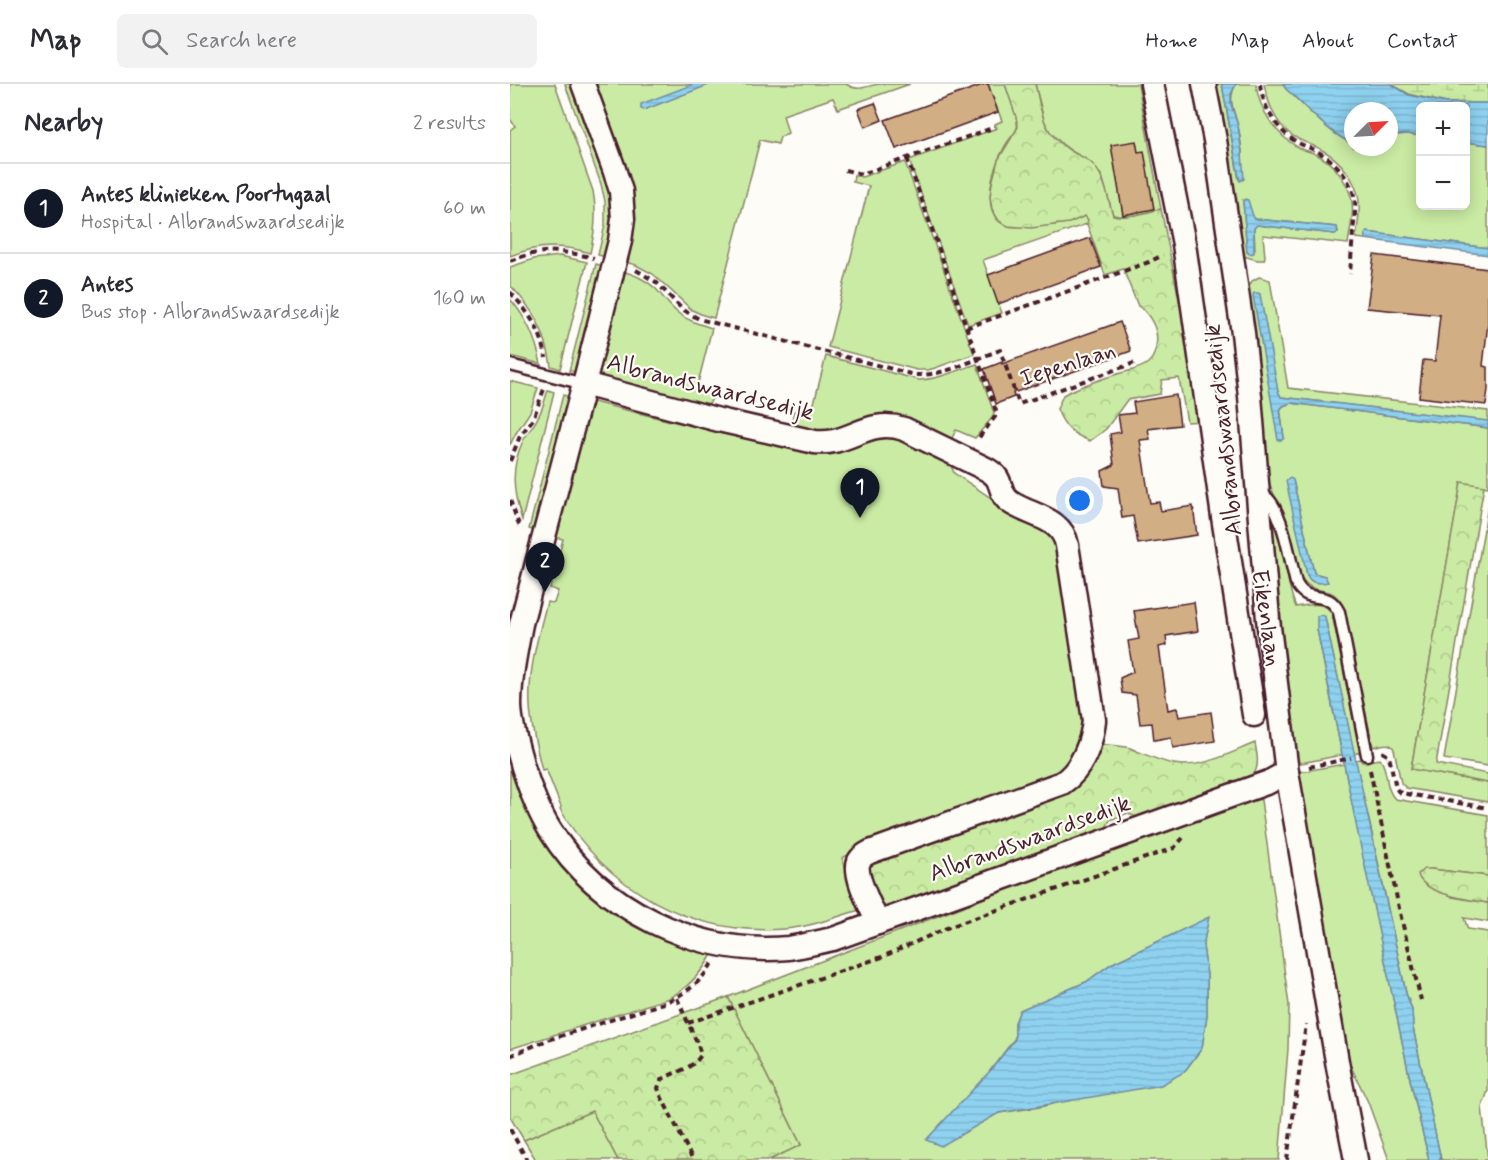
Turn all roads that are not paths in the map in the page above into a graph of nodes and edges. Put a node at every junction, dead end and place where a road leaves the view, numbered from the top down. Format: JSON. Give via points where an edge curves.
{"nodes":[{"id":1,"x":583,"y":84,"type":"edge"},
{"id":2,"x":1152,"y":84,"type":"edge"},
{"id":3,"x":1204,"y":84,"type":"edge"},
{"id":4,"x":510,"y":365,"type":"edge"},
{"id":5,"x":584,"y":384,"type":"junction"},
{"id":6,"x":1259,"y":493,"type":"junction"},
{"id":7,"x":1254,"y":715,"type":"dead end"},
{"id":8,"x":1367,"y":755,"type":"road end"},
{"id":9,"x":1295,"y":770,"type":"junction"},
{"id":10,"x":878,"y":923,"type":"junction"},
{"id":11,"x":1356,"y":1160,"type":"edge"}],
"edges":[{"from":1,"to":5,"type":"street","name":"Albrandswaardsedijk","via":[[615,169],[623,219],[620,241],[604,261]]},
{"from":2,"to":7,"type":"street","name":"Eikenlaan","via":[[1184,244]]},
{"from":3,"to":6,"type":"street","name":"Albrandswaardsedijk","via":[[1243,333]]},
{"from":4,"to":5,"type":"lane"},
{"from":5,"to":10,"type":"street","name":"Albrandswaardsedijk","via":[[521,624],[510,706],[527,780],[550,831],[606,891],[678,933],[723,945],[788,948],[833,939]]},
{"from":5,"to":10,"type":"street","name":"Albrandswaardsedijk","via":[[815,442],[829,443],[880,426],[896,427],[992,473],[1006,499],[1053,523],[1066,538],[1094,720],[1091,740],[1075,772],[1062,783],[863,856],[858,874]]},
{"from":6,"to":8,"type":"lane","via":[[1266,496],[1278,515],[1300,591],[1327,599],[1339,612]]},
{"from":6,"to":9,"type":"street","name":"Albrandswaardsedijk","via":[[1268,619]]},
{"from":9,"to":10,"type":"street","name":"Albrandswaardsedijk"},
{"from":9,"to":11,"type":"street","name":"Albrandswaardsedijk","via":[[1334,1045]]}]}
